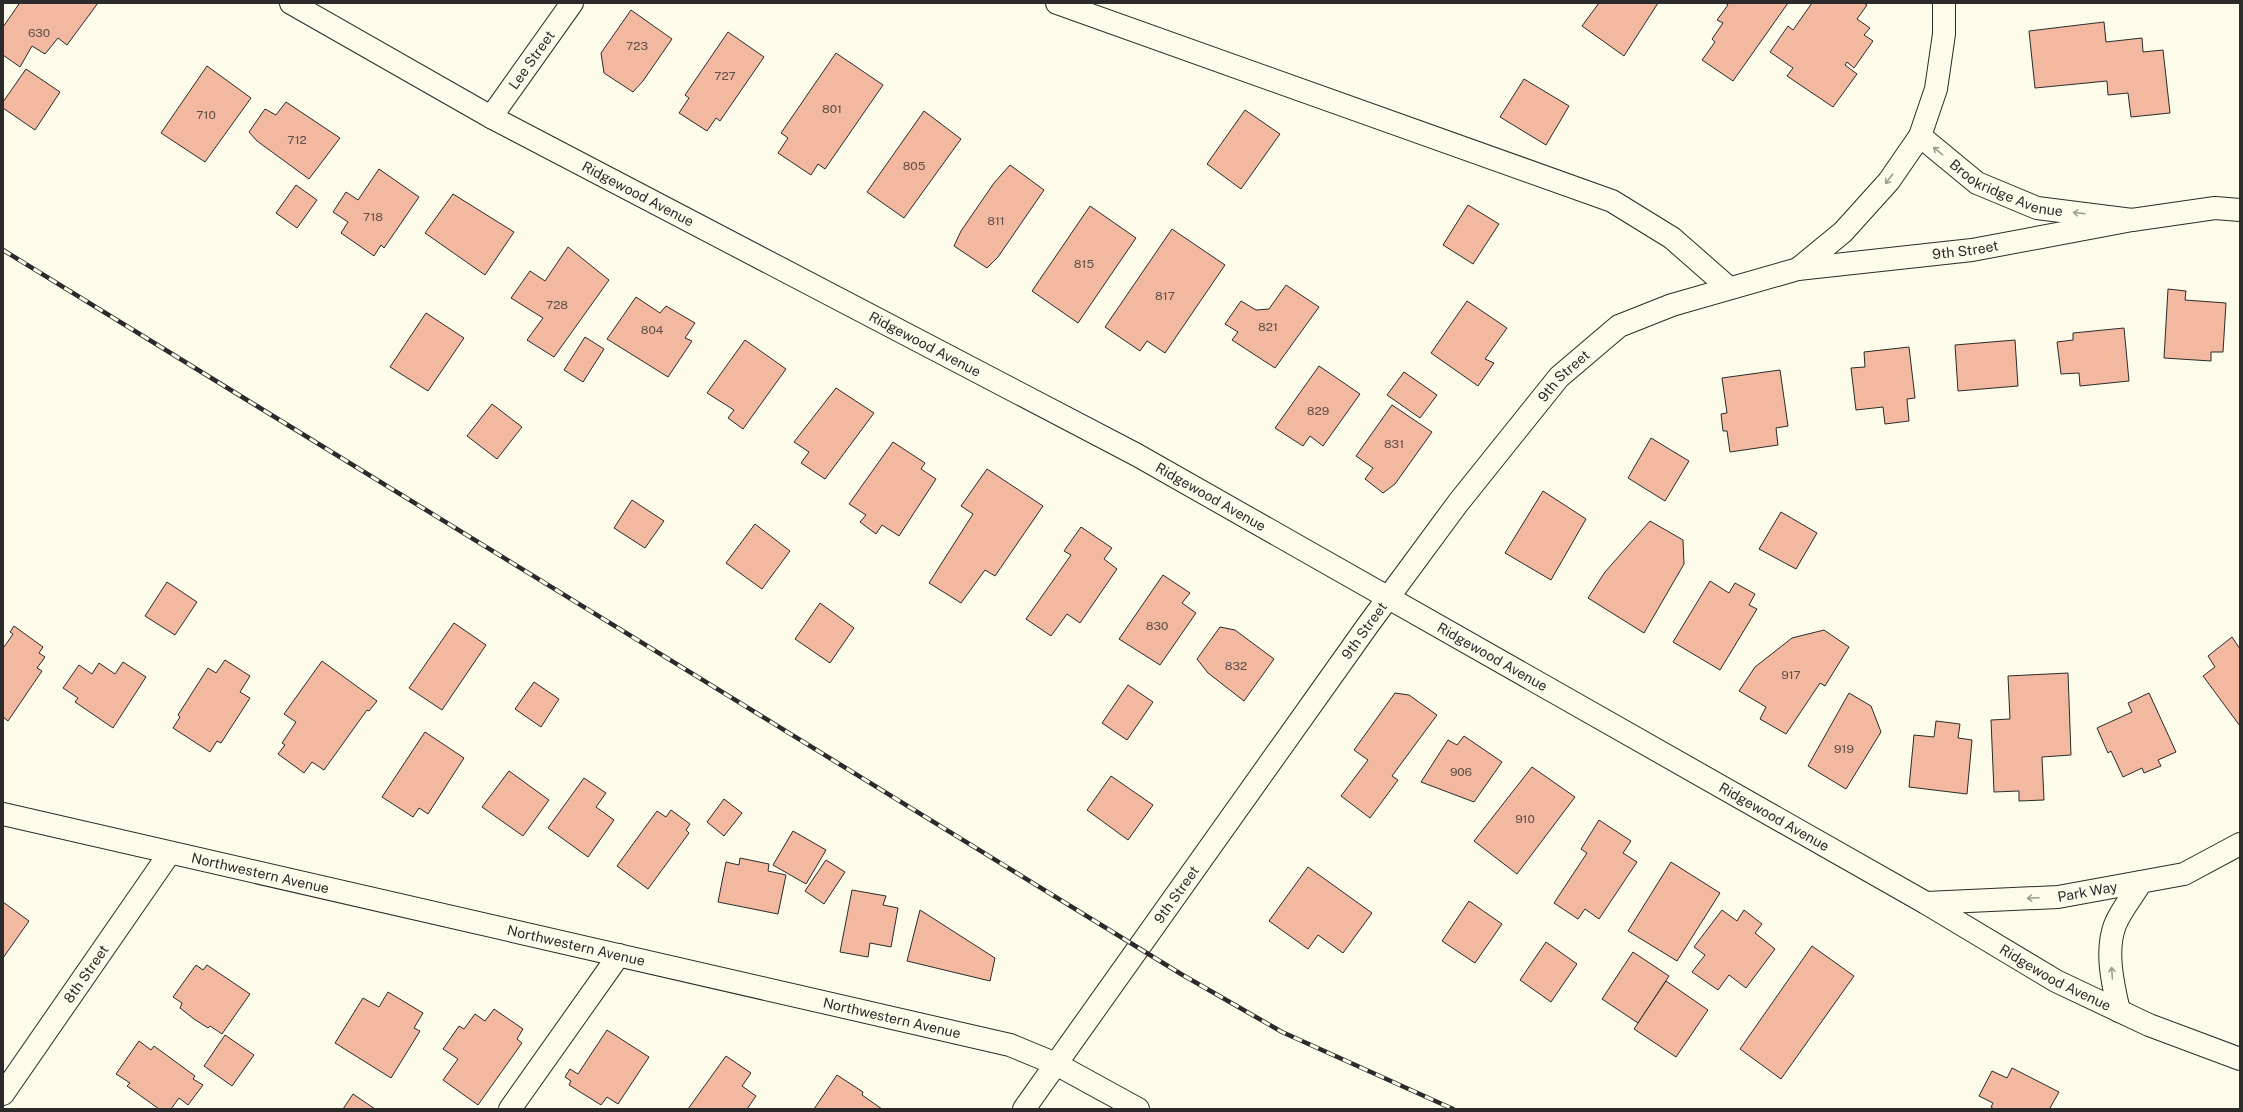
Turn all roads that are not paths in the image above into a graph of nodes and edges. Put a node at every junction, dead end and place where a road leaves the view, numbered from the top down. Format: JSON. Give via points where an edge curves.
{"nodes":[{"id":1,"x":291,"y":3,"type":"edge"},
{"id":2,"x":572,"y":3,"type":"edge"},
{"id":3,"x":1057,"y":3,"type":"edge"},
{"id":4,"x":1944,"y":3,"type":"edge"},
{"id":5,"x":492,"y":117,"type":"junction"},
{"id":6,"x":1920,"y":136,"type":"junction"},
{"id":7,"x":2240,"y":210,"type":"edge"},
{"id":8,"x":2132,"y":220,"type":"junction"},
{"id":9,"x":1798,"y":269,"type":"junction"},
{"id":10,"x":1729,"y":288,"type":"junction"},
{"id":11,"x":1387,"y":598,"type":"junction"},
{"id":12,"x":3,"y":814,"type":"edge"},
{"id":13,"x":2240,"y":844,"type":"edge"},
{"id":14,"x":169,"y":854,"type":"junction"},
{"id":15,"x":2141,"y":882,"type":"junction"},
{"id":16,"x":1926,"y":903,"type":"junction"},
{"id":17,"x":619,"y":955,"type":"junction"},
{"id":18,"x":2119,"y":1011,"type":"junction"},
{"id":19,"x":2240,"y":1059,"type":"edge"},
{"id":20,"x":1056,"y":1064,"type":"junction"},
{"id":21,"x":3,"y":1094,"type":"edge"},
{"id":22,"x":510,"y":1109,"type":"edge"},
{"id":23,"x":1024,"y":1109,"type":"edge"},
{"id":24,"x":1138,"y":1109,"type":"edge"}],
"edges":[{"from":1,"to":5,"type":"street","name":"Ridgewood Avenue"},
{"from":2,"to":5,"type":"street","name":"Lee Street"},
{"from":3,"to":10,"type":"street","via":[[1612,201],[1672,238]]},
{"from":4,"to":6,"type":"street","via":[[1944,34],[1936,89]]},
{"from":5,"to":11,"type":"street","name":"Ridgewood Avenue","via":[[1137,455]]},
{"from":8,"to":6,"type":"street","name":"Brookridge Avenue","one_way":true,"via":[[2038,208],[1977,183]]},
{"from":6,"to":9,"type":"street","name":"9th Street","one_way":true,"via":[[1889,181],[1844,232]]},
{"from":7,"to":8,"type":"street","name":"Brookridge Avenue","via":[[2215,208]]},
{"from":8,"to":9,"type":"street","name":"9th Street","via":[[1972,250]]},
{"from":9,"to":10,"type":"street","name":"9th Street"},
{"from":10,"to":11,"type":"street","name":"9th Street","via":[[1672,305],[1619,326],[1559,377],[1458,503]]},
{"from":11,"to":16,"type":"street","name":"Ridgewood Avenue"},
{"from":11,"to":20,"type":"street","name":"9th Street"},
{"from":12,"to":14,"type":"street","name":"Northwestern Avenue"},
{"from":13,"to":15,"type":"street","name":"Park Way","via":[[2184,874]]},
{"from":14,"to":17,"type":"street","name":"Northwestern Avenue"},
{"from":14,"to":21,"type":"street","name":"8th Street"},
{"from":15,"to":16,"type":"street","name":"Park Way","one_way":true,"via":[[2058,897]]},
{"from":18,"to":15,"type":"street","name":"Ridgewood Avenue","one_way":true,"via":[[2113,987],[2112,945],[2115,925]]},
{"from":16,"to":18,"type":"street","name":"Ridgewood Avenue","via":[[2056,981]]},
{"from":17,"to":20,"type":"street","name":"Northwestern Avenue","via":[[1010,1044]]},
{"from":17,"to":22,"type":"street"},
{"from":18,"to":19,"type":"street","name":"Ridgewood Avenue","via":[[2149,1026]]},
{"from":20,"to":23,"type":"street","name":"9th Street"},
{"from":20,"to":24,"type":"street","name":"Northwestern Avenue"}]}
